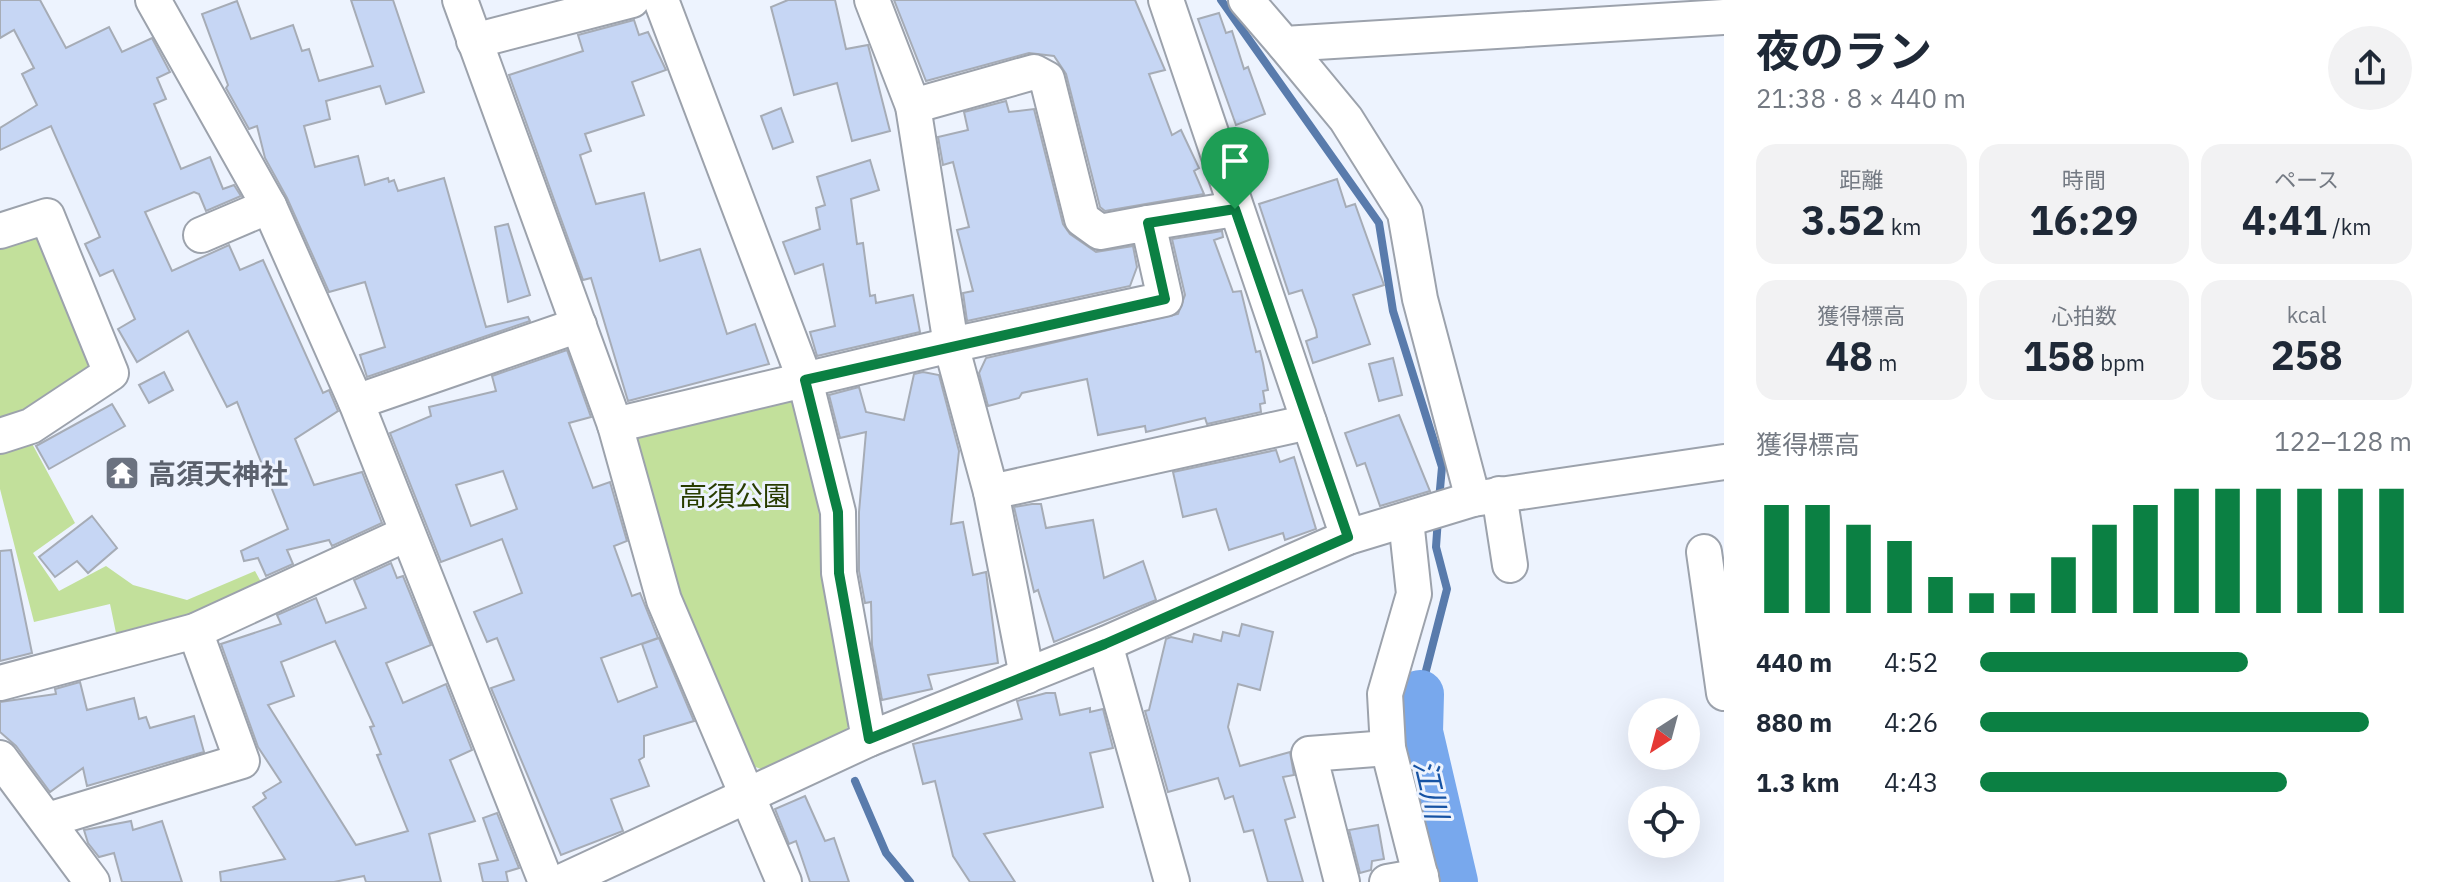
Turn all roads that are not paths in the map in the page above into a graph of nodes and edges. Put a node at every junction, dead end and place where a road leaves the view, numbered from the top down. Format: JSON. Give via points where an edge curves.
{"nodes":[{"id":1,"x":153,"y":0,"type":"edge"},
{"id":2,"x":460,"y":0,"type":"edge"},
{"id":3,"x":632,"y":0,"type":"edge"},
{"id":4,"x":661,"y":0,"type":"edge"},
{"id":5,"x":872,"y":0,"type":"edge"},
{"id":6,"x":1166,"y":0,"type":"edge"},
{"id":7,"x":1246,"y":0,"type":"edge"},
{"id":8,"x":1724,"y":17,"type":"edge"},
{"id":9,"x":474,"y":41,"type":"junction"},
{"id":10,"x":1284,"y":44,"type":"junction"},
{"id":11,"x":913,"y":106,"type":"junction"},
{"id":12,"x":269,"y":206,"type":"junction"},
{"id":13,"x":1235,"y":209,"type":"junction"},
{"id":14,"x":1148,"y":223,"type":"junction"},
{"id":15,"x":0,"y":231,"type":"edge"},
{"id":16,"x":201,"y":235,"type":"dead end"},
{"id":17,"x":579,"y":325,"type":"junction"},
{"id":18,"x":951,"y":345,"type":"junction"},
{"id":19,"x":805,"y":380,"type":"junction"},
{"id":20,"x":356,"y":402,"type":"junction"},
{"id":21,"x":1309,"y":422,"type":"junction"},
{"id":22,"x":615,"y":425,"type":"junction"},
{"id":23,"x":0,"y":436,"type":"edge"},
{"id":24,"x":1724,"y":462,"type":"edge"},
{"id":25,"x":991,"y":492,"type":"junction"},
{"id":26,"x":1486,"y":496,"type":"junction"},
{"id":27,"x":1406,"y":520,"type":"junction"},
{"id":28,"x":406,"y":534,"type":"junction"},
{"id":29,"x":1348,"y":537,"type":"junction"},
{"id":30,"x":1704,"y":552,"type":"dead end"},
{"id":31,"x":1510,"y":565,"type":"dead end"},
{"id":32,"x":195,"y":631,"type":"junction"},
{"id":33,"x":1105,"y":644,"type":"junction"},
{"id":34,"x":1027,"y":676,"type":"junction"},
{"id":35,"x":0,"y":683,"type":"edge"},
{"id":36,"x":1724,"y":693,"type":"edge"},
{"id":37,"x":869,"y":739,"type":"junction"},
{"id":38,"x":1388,"y":748,"type":"junction"},
{"id":39,"x":0,"y":758,"type":"edge"},
{"id":40,"x":748,"y":795,"type":"junction"},
{"id":41,"x":48,"y":820,"type":"junction"},
{"id":42,"x":1421,"y":879,"type":"edge"},
{"id":43,"x":92,"y":882,"type":"edge"},
{"id":44,"x":546,"y":882,"type":"edge"},
{"id":45,"x":561,"y":882,"type":"edge"},
{"id":46,"x":784,"y":882,"type":"edge"},
{"id":47,"x":1172,"y":882,"type":"edge"},
{"id":48,"x":1342,"y":882,"type":"edge"},
{"id":49,"x":1387,"y":882,"type":"edge"}],
"edges":[{"from":1,"to":12,"type":"street"},
{"from":2,"to":9,"type":"street"},
{"from":3,"to":9,"type":"street"},
{"from":4,"to":19,"type":"street"},
{"from":5,"to":11,"type":"street"},
{"from":6,"to":13,"type":"street"},
{"from":7,"to":10,"type":"street"},
{"from":8,"to":10,"type":"street"},
{"from":9,"to":17,"type":"street"},
{"from":10,"to":26,"type":"street","via":[[1346,119],[1405,213],[1420,299]]},
{"from":11,"to":14,"type":"street","via":[[1034,72],[1047,79],[1082,219],[1100,232]]},
{"from":11,"to":18,"type":"street"},
{"from":12,"to":16,"type":"street"},
{"from":12,"to":20,"type":"street"},
{"from":13,"to":14,"type":"street"},
{"from":13,"to":21,"type":"street"},
{"from":14,"to":18,"type":"street","via":[[1165,299]]},
{"from":15,"to":23,"type":"street","via":[[47,216],[111,373],[31,426]]},
{"from":17,"to":20,"type":"street"},
{"from":17,"to":22,"type":"street"},
{"from":18,"to":19,"type":"street"},
{"from":18,"to":25,"type":"street"},
{"from":19,"to":22,"type":"street"},
{"from":19,"to":37,"type":"street","via":[[838,512],[839,573]]},
{"from":20,"to":28,"type":"street"},
{"from":21,"to":25,"type":"street"},
{"from":21,"to":29,"type":"street"},
{"from":22,"to":40,"type":"street","via":[[664,600]]},
{"from":24,"to":26,"type":"street"},
{"from":25,"to":34,"type":"street"},
{"from":26,"to":27,"type":"street"},
{"from":26,"to":31,"type":"street"},
{"from":27,"to":29,"type":"street"},
{"from":27,"to":38,"type":"street","via":[[1414,594],[1385,694]]},
{"from":28,"to":32,"type":"street"},
{"from":28,"to":44,"type":"street"},
{"from":29,"to":33,"type":"street"},
{"from":30,"to":36,"type":"street"},
{"from":32,"to":35,"type":"street"},
{"from":32,"to":41,"type":"street","via":[[242,761]]},
{"from":33,"to":34,"type":"street"},
{"from":33,"to":47,"type":"street"},
{"from":34,"to":37,"type":"street"},
{"from":37,"to":40,"type":"street"},
{"from":38,"to":42,"type":"street"},
{"from":38,"to":48,"type":"street","via":[[1309,754]]},
{"from":39,"to":41,"type":"street"},
{"from":40,"to":45,"type":"street"},
{"from":40,"to":46,"type":"street"},
{"from":41,"to":43,"type":"street"},
{"from":42,"to":49,"type":"street"}]}
